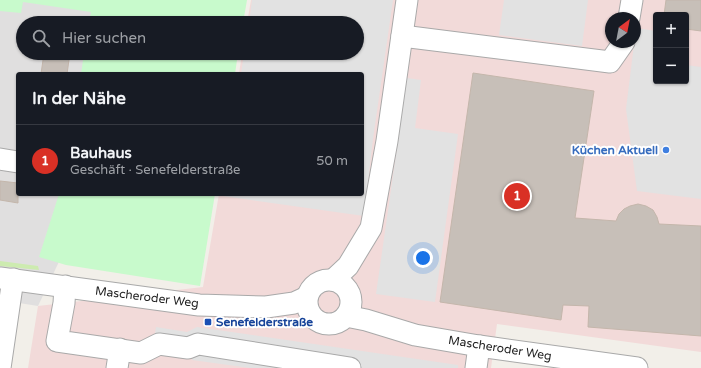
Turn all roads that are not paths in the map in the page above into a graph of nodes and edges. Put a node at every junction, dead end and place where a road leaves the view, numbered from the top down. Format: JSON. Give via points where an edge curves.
{"nodes":[{"id":1,"x":407,"y":0,"type":"edge"},
{"id":2,"x":632,"y":0,"type":"edge"},
{"id":3,"x":630,"y":12,"type":"edge"},
{"id":4,"x":402,"y":36,"type":"junction"},
{"id":5,"x":620,"y":48,"type":"edge"},
{"id":6,"x":0,"y":159,"type":"edge"},
{"id":7,"x":16,"y":162,"type":"edge"},
{"id":8,"x":7,"y":278,"type":"edge"},
{"id":9,"x":65,"y":286,"type":"junction"},
{"id":10,"x":303,"y":303,"type":"junction"},
{"id":11,"x":348,"y":303,"type":"junction"},
{"id":12,"x":479,"y":346,"type":"junction"},
{"id":13,"x":118,"y":359,"type":"edge"},
{"id":14,"x":531,"y":361,"type":"edge"},
{"id":15,"x":0,"y":368,"type":"edge"},
{"id":16,"x":350,"y":368,"type":"edge"},
{"id":17,"x":476,"y":368,"type":"edge"},
{"id":18,"x":637,"y":368,"type":"edge"}],
"edges":[{"from":1,"to":4,"type":"street"},
{"from":2,"to":3,"type":"street"},
{"from":4,"to":5,"type":"street","via":[[610,62]]},
{"from":4,"to":11,"type":"street","via":[[371,228],[348,266]]},
{"from":6,"to":7,"type":"street"},
{"from":8,"to":9,"type":"street","name":"Mascheroder Weg"},
{"from":8,"to":15,"type":"street"},
{"from":9,"to":10,"type":"street","name":"Mascheroder Weg","via":[[199,304],[266,307]]},
{"from":9,"to":13,"type":"street","via":[[56,341]]},
{"from":10,"to":11,"type":"street","via":[[314,286],[326,280]]},
{"from":10,"to":11,"type":"street","via":[[315,319],[328,324],[341,321]]},
{"from":11,"to":12,"type":"street","name":"Mascheroder Weg","via":[[415,335]]},
{"from":12,"to":14,"type":"street","name":"Mascheroder Weg"},
{"from":12,"to":17,"type":"street"},
{"from":13,"to":16,"type":"street","via":[[141,353],[159,344],[188,348],[198,344]]},
{"from":14,"to":18,"type":"street","name":"Mascheroder Weg"}]}
